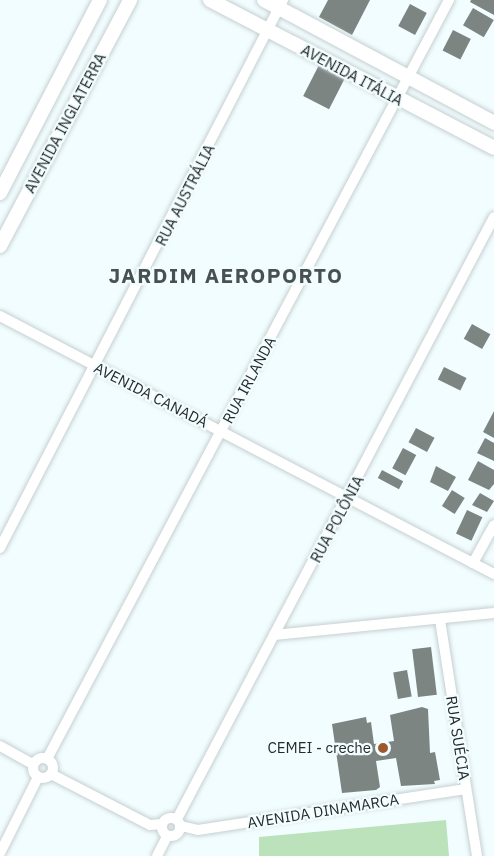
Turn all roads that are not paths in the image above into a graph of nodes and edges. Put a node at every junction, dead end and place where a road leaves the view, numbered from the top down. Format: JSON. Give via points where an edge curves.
{"nodes":[{"id":1,"x":100,"y":0,"type":"edge"},
{"id":2,"x":130,"y":0,"type":"edge"},
{"id":3,"x":210,"y":0,"type":"edge"},
{"id":4,"x":264,"y":0,"type":"edge"},
{"id":5,"x":449,"y":0,"type":"edge"},
{"id":6,"x":281,"y":4,"type":"edge"},
{"id":7,"x":268,"y":31,"type":"junction"},
{"id":8,"x":409,"y":78,"type":"junction"},
{"id":9,"x":398,"y":99,"type":"junction"},
{"id":10,"x":494,"y":123,"type":"edge"},
{"id":11,"x":494,"y":148,"type":"edge"},
{"id":12,"x":0,"y":193,"type":"edge"},
{"id":13,"x":494,"y":217,"type":"edge"},
{"id":14,"x":0,"y":246,"type":"edge"},
{"id":15,"x":0,"y":316,"type":"edge"},
{"id":16,"x":97,"y":367,"type":"junction"},
{"id":17,"x":222,"y":431,"type":"junction"},
{"id":18,"x":348,"y":500,"type":"junction"},
{"id":19,"x":494,"y":525,"type":"edge"},
{"id":20,"x":0,"y":548,"type":"edge"},
{"id":21,"x":473,"y":563,"type":"junction"},
{"id":22,"x":494,"y":574,"type":"edge"},
{"id":23,"x":492,"y":613,"type":"edge"},
{"id":24,"x":440,"y":620,"type":"junction"},
{"id":25,"x":274,"y":635,"type":"junction"},
{"id":26,"x":0,"y":746,"type":"edge"},
{"id":27,"x":47,"y":759,"type":"junction"},
{"id":28,"x":33,"y":764,"type":"junction"},
{"id":29,"x":51,"y":774,"type":"junction"},
{"id":30,"x":38,"y":777,"type":"junction"},
{"id":31,"x":465,"y":789,"type":"junction"},
{"id":32,"x":179,"y":823,"type":"junction"},
{"id":33,"x":162,"y":824,"type":"junction"},
{"id":34,"x":167,"y":836,"type":"junction"},
{"id":35,"x":0,"y":853,"type":"edge"},
{"id":36,"x":157,"y":856,"type":"edge"},
{"id":37,"x":477,"y":856,"type":"edge"}],
"edges":[{"from":1,"to":12,"type":"street","name":"AVENIDA INGLATERRA"},
{"from":2,"to":14,"type":"street","name":"AVENIDA INGLATERRA"},
{"from":3,"to":7,"type":"street","name":"AVENIDA ITÁLIA"},
{"from":4,"to":6,"type":"street","name":"AVENIDA ITÁLIA"},
{"from":5,"to":8,"type":"street","name":"RUA IRLANDA"},
{"from":6,"to":7,"type":"street","name":"RUA AUSTRÁLIA"},
{"from":6,"to":8,"type":"street","name":"AVENIDA ITÁLIA"},
{"from":7,"to":9,"type":"street","name":"AVENIDA ITÁLIA"},
{"from":7,"to":16,"type":"street","name":"RUA AUSTRÁLIA"},
{"from":8,"to":9,"type":"street","name":"RUA IRLANDA"},
{"from":8,"to":10,"type":"street","name":"AVENIDA ITÁLIA"},
{"from":9,"to":11,"type":"street","name":"AVENIDA ITÁLIA"},
{"from":9,"to":17,"type":"street","name":"RUA IRLANDA"},
{"from":13,"to":18,"type":"street","name":"RUA POLÔNIA"},
{"from":15,"to":16,"type":"street","name":"AVENIDA CANADÁ"},
{"from":16,"to":17,"type":"street","name":"AVENIDA CANADÁ"},
{"from":16,"to":20,"type":"street","name":"RUA AUSTRÁLIA"},
{"from":17,"to":18,"type":"street","name":"AVENIDA CANADÁ"},
{"from":17,"to":27,"type":"street","name":"RUA IRLANDA"},
{"from":18,"to":21,"type":"street","name":"AVENIDA CANADÁ"},
{"from":18,"to":25,"type":"street","name":"RUA POLÔNIA"},
{"from":19,"to":21,"type":"street"},
{"from":21,"to":22,"type":"street","name":"AVENIDA CANADÁ"},
{"from":23,"to":24,"type":"street"},
{"from":24,"to":25,"type":"street"},
{"from":24,"to":31,"type":"street","name":"RUA SUÉCIA"},
{"from":25,"to":32,"type":"street","name":"RUA POLÔNIA"},
{"from":26,"to":28,"type":"street"},
{"from":27,"to":28,"type":"street"},
{"from":27,"to":29,"type":"street","via":[[53,766]]},
{"from":28,"to":30,"type":"street"},
{"from":29,"to":30,"type":"street"},
{"from":29,"to":33,"type":"street","via":[[150,825]]},
{"from":30,"to":35,"type":"street"},
{"from":31,"to":32,"type":"street","name":"AVENIDA DINAMARCA","via":[[198,830]]},
{"from":31,"to":37,"type":"street","name":"RUA SUÉCIA"},
{"from":32,"to":33,"type":"street","via":[[170,818]]},
{"from":32,"to":34,"type":"street","via":[[177,835]]},
{"from":33,"to":34,"type":"street"},
{"from":34,"to":36,"type":"street"}]}
